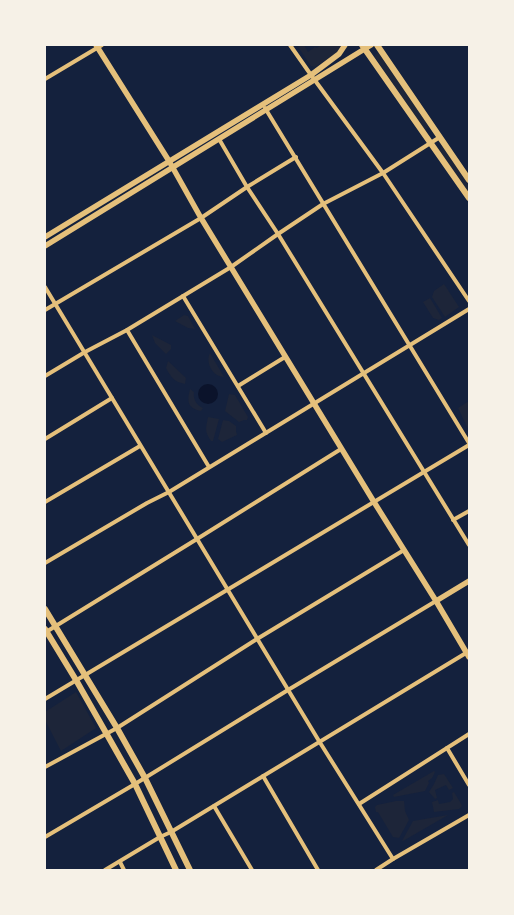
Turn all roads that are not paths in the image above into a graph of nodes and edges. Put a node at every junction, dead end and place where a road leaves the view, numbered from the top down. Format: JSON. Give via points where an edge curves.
{"nodes":[{"id":1,"x":290,"y":45,"type":"edge"},
{"id":2,"x":345,"y":45,"type":"edge"},
{"id":3,"x":370,"y":45,"type":"edge"},
{"id":4,"x":376,"y":45,"type":"edge"},
{"id":5,"x":98,"y":46,"type":"edge"},
{"id":6,"x":363,"y":47,"type":"edge"},
{"id":7,"x":313,"y":77,"type":"junction"},
{"id":8,"x":45,"y":79,"type":"edge"},
{"id":9,"x":287,"y":93,"type":"junction"},
{"id":10,"x":263,"y":104,"type":"junction"},
{"id":11,"x":266,"y":110,"type":"junction"},
{"id":12,"x":440,"y":137,"type":"junction"},
{"id":13,"x":219,"y":139,"type":"junction"},
{"id":14,"x":431,"y":143,"type":"junction"},
{"id":15,"x":296,"y":157,"type":"junction"},
{"id":16,"x":169,"y":161,"type":"junction"},
{"id":17,"x":172,"y":168,"type":"junction"},
{"id":18,"x":383,"y":173,"type":"junction"},
{"id":19,"x":469,"y":180,"type":"edge"},
{"id":20,"x":247,"y":188,"type":"junction"},
{"id":21,"x":469,"y":198,"type":"edge"},
{"id":22,"x":323,"y":204,"type":"junction"},
{"id":23,"x":201,"y":218,"type":"junction"},
{"id":24,"x":278,"y":234,"type":"junction"},
{"id":25,"x":45,"y":237,"type":"edge"},
{"id":26,"x":45,"y":246,"type":"edge"},
{"id":27,"x":231,"y":267,"type":"junction"},
{"id":28,"x":45,"y":287,"type":"edge"},
{"id":29,"x":183,"y":296,"type":"junction"},
{"id":30,"x":469,"y":301,"type":"edge"},
{"id":31,"x":55,"y":304,"type":"junction"},
{"id":32,"x":469,"y":309,"type":"edge"},
{"id":33,"x":45,"y":310,"type":"edge"},
{"id":34,"x":127,"y":330,"type":"junction"},
{"id":35,"x":410,"y":345,"type":"junction"},
{"id":36,"x":85,"y":352,"type":"junction"},
{"id":37,"x":285,"y":357,"type":"junction"},
{"id":38,"x":364,"y":373,"type":"junction"},
{"id":39,"x":45,"y":376,"type":"edge"},
{"id":40,"x":238,"y":386,"type":"junction"},
{"id":41,"x":112,"y":398,"type":"junction"},
{"id":42,"x":314,"y":404,"type":"junction"},
{"id":43,"x":266,"y":432,"type":"junction"},
{"id":44,"x":45,"y":439,"type":"edge"},
{"id":45,"x":469,"y":444,"type":"edge"},
{"id":46,"x":140,"y":446,"type":"junction"},
{"id":47,"x":341,"y":449,"type":"junction"},
{"id":48,"x":209,"y":467,"type":"junction"},
{"id":49,"x":424,"y":472,"type":"junction"},
{"id":50,"x":169,"y":492,"type":"junction"},
{"id":51,"x":45,"y":502,"type":"edge"},
{"id":52,"x":374,"y":502,"type":"junction"},
{"id":53,"x":469,"y":511,"type":"edge"},
{"id":54,"x":453,"y":520,"type":"junction"},
{"id":55,"x":197,"y":539,"type":"junction"},
{"id":56,"x":469,"y":545,"type":"edge"},
{"id":57,"x":404,"y":550,"type":"junction"},
{"id":58,"x":45,"y":563,"type":"edge"},
{"id":59,"x":469,"y":581,"type":"edge"},
{"id":60,"x":227,"y":590,"type":"junction"},
{"id":61,"x":436,"y":601,"type":"junction"},
{"id":62,"x":45,"y":609,"type":"edge"},
{"id":63,"x":55,"y":626,"type":"junction"},
{"id":64,"x":45,"y":631,"type":"edge"},
{"id":65,"x":258,"y":639,"type":"junction"},
{"id":66,"x":468,"y":655,"type":"edge"},
{"id":67,"x":85,"y":675,"type":"junction"},
{"id":68,"x":76,"y":680,"type":"junction"},
{"id":69,"x":288,"y":690,"type":"junction"},
{"id":70,"x":45,"y":699,"type":"edge"},
{"id":71,"x":117,"y":728,"type":"junction"},
{"id":72,"x":107,"y":733,"type":"junction"},
{"id":73,"x":469,"y":734,"type":"edge"},
{"id":74,"x":319,"y":741,"type":"junction"},
{"id":75,"x":447,"y":748,"type":"junction"},
{"id":76,"x":45,"y":767,"type":"edge"},
{"id":77,"x":263,"y":776,"type":"junction"},
{"id":78,"x":145,"y":778,"type":"junction"},
{"id":79,"x":135,"y":784,"type":"junction"},
{"id":80,"x":469,"y":785,"type":"edge"},
{"id":81,"x":359,"y":804,"type":"junction"},
{"id":82,"x":214,"y":806,"type":"junction"},
{"id":83,"x":469,"y":815,"type":"edge"},
{"id":84,"x":171,"y":832,"type":"junction"},
{"id":85,"x":45,"y":837,"type":"edge"},
{"id":86,"x":160,"y":837,"type":"junction"},
{"id":87,"x":393,"y":859,"type":"junction"},
{"id":88,"x":120,"y":862,"type":"junction"},
{"id":89,"x":106,"y":870,"type":"edge"},
{"id":90,"x":124,"y":870,"type":"edge"},
{"id":91,"x":176,"y":870,"type":"edge"},
{"id":92,"x":190,"y":870,"type":"edge"},
{"id":93,"x":252,"y":870,"type":"edge"},
{"id":94,"x":318,"y":870,"type":"edge"},
{"id":95,"x":376,"y":870,"type":"edge"}],
"edges":[{"from":1,"to":7,"type":"street"},
{"from":2,"to":7,"type":"street","via":[[339,54]]},
{"from":3,"to":6,"type":"street"},
{"from":4,"to":12,"type":"main road"},
{"from":5,"to":8,"type":"street"},
{"from":5,"to":16,"type":"street"},
{"from":6,"to":7,"type":"street"},
{"from":6,"to":14,"type":"main road"},
{"from":7,"to":9,"type":"street"},
{"from":7,"to":18,"type":"street"},
{"from":9,"to":10,"type":"street"},
{"from":9,"to":11,"type":"street"},
{"from":10,"to":11,"type":"street"},
{"from":10,"to":16,"type":"street"},
{"from":11,"to":13,"type":"street"},
{"from":11,"to":15,"type":"street"},
{"from":12,"to":14,"type":"street"},
{"from":12,"to":19,"type":"main road"},
{"from":13,"to":17,"type":"street"},
{"from":13,"to":20,"type":"street"},
{"from":14,"to":18,"type":"street"},
{"from":14,"to":21,"type":"main road"},
{"from":15,"to":20,"type":"street"},
{"from":15,"to":22,"type":"street"},
{"from":16,"to":17,"type":"street"},
{"from":16,"to":25,"type":"street"},
{"from":17,"to":23,"type":"street"},
{"from":17,"to":26,"type":"street"},
{"from":18,"to":22,"type":"street"},
{"from":18,"to":30,"type":"street"},
{"from":20,"to":23,"type":"street"},
{"from":20,"to":24,"type":"street"},
{"from":22,"to":24,"type":"street"},
{"from":22,"to":35,"type":"street"},
{"from":23,"to":27,"type":"street"},
{"from":23,"to":31,"type":"street"},
{"from":24,"to":27,"type":"street"},
{"from":24,"to":38,"type":"street"},
{"from":27,"to":29,"type":"street"},
{"from":27,"to":37,"type":"street"},
{"from":28,"to":31,"type":"street"},
{"from":29,"to":34,"type":"street"},
{"from":29,"to":40,"type":"street"},
{"from":31,"to":33,"type":"street"},
{"from":31,"to":36,"type":"street"},
{"from":32,"to":35,"type":"street"},
{"from":34,"to":36,"type":"street"},
{"from":34,"to":48,"type":"street"},
{"from":35,"to":38,"type":"street"},
{"from":35,"to":45,"type":"street"},
{"from":36,"to":39,"type":"street"},
{"from":36,"to":41,"type":"street"},
{"from":37,"to":40,"type":"street"},
{"from":37,"to":42,"type":"street"},
{"from":38,"to":42,"type":"street"},
{"from":38,"to":49,"type":"street"},
{"from":40,"to":43,"type":"street"},
{"from":41,"to":44,"type":"street"},
{"from":41,"to":46,"type":"street"},
{"from":42,"to":43,"type":"street"},
{"from":42,"to":47,"type":"street"},
{"from":43,"to":48,"type":"street"},
{"from":45,"to":49,"type":"street"},
{"from":46,"to":50,"type":"street"},
{"from":46,"to":51,"type":"street"},
{"from":47,"to":52,"type":"street"},
{"from":47,"to":55,"type":"street"},
{"from":48,"to":50,"type":"street"},
{"from":49,"to":52,"type":"street"},
{"from":49,"to":54,"type":"street"},
{"from":50,"to":55,"type":"street"},
{"from":50,"to":58,"type":"street"},
{"from":52,"to":57,"type":"street"},
{"from":52,"to":60,"type":"street"},
{"from":53,"to":54,"type":"street"},
{"from":54,"to":56,"type":"street"},
{"from":55,"to":60,"type":"street"},
{"from":55,"to":63,"type":"street"},
{"from":57,"to":61,"type":"street"},
{"from":57,"to":65,"type":"street"},
{"from":59,"to":61,"type":"street"},
{"from":60,"to":65,"type":"street"},
{"from":60,"to":67,"type":"street"},
{"from":61,"to":66,"type":"street"},
{"from":61,"to":69,"type":"street"},
{"from":62,"to":63,"type":"main road"},
{"from":63,"to":64,"type":"street"},
{"from":63,"to":67,"type":"main road"},
{"from":64,"to":68,"type":"main road"},
{"from":65,"to":69,"type":"street"},
{"from":65,"to":71,"type":"street"},
{"from":66,"to":74,"type":"street"},
{"from":67,"to":68,"type":"street"},
{"from":67,"to":71,"type":"main road"},
{"from":68,"to":70,"type":"street"},
{"from":68,"to":72,"type":"main road"},
{"from":69,"to":74,"type":"street"},
{"from":69,"to":78,"type":"street"},
{"from":71,"to":72,"type":"street"},
{"from":71,"to":78,"type":"main road"},
{"from":72,"to":76,"type":"street"},
{"from":72,"to":79,"type":"main road"},
{"from":73,"to":75,"type":"street"},
{"from":74,"to":77,"type":"street"},
{"from":74,"to":81,"type":"street"},
{"from":75,"to":80,"type":"street"},
{"from":75,"to":81,"type":"street"},
{"from":77,"to":82,"type":"street"},
{"from":77,"to":94,"type":"street"},
{"from":78,"to":79,"type":"street"},
{"from":78,"to":84,"type":"main road"},
{"from":79,"to":85,"type":"street"},
{"from":79,"to":86,"type":"main road"},
{"from":81,"to":87,"type":"street"},
{"from":82,"to":84,"type":"street"},
{"from":82,"to":93,"type":"street"},
{"from":83,"to":87,"type":"street"},
{"from":84,"to":86,"type":"street"},
{"from":84,"to":92,"type":"main road"},
{"from":86,"to":88,"type":"street"},
{"from":86,"to":91,"type":"main road"},
{"from":87,"to":95,"type":"street"},
{"from":88,"to":89,"type":"street"},
{"from":88,"to":90,"type":"street"}]}
